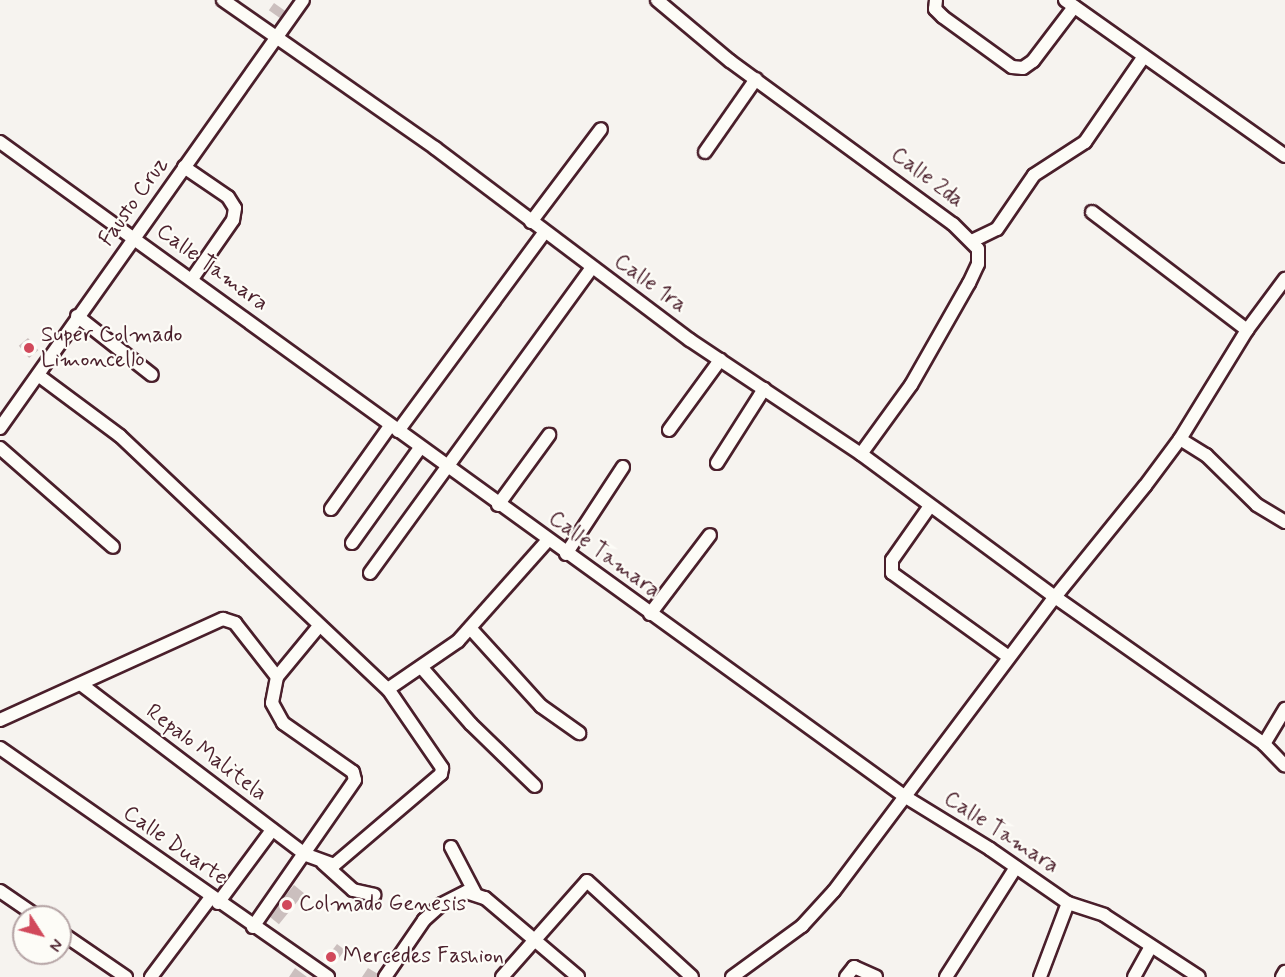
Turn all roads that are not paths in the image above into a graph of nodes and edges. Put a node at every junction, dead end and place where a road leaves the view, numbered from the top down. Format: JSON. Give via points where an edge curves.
{"nodes":[{"id":1,"x":223,"y":0,"type":"edge"},
{"id":2,"x":303,"y":0,"type":"edge"},
{"id":3,"x":657,"y":0,"type":"edge"},
{"id":4,"x":936,"y":0,"type":"edge"},
{"id":5,"x":1070,"y":3,"type":"edge"},
{"id":6,"x":276,"y":38,"type":"junction"},
{"id":7,"x":1144,"y":56,"type":"junction"},
{"id":8,"x":756,"y":79,"type":"junction"},
{"id":9,"x":602,"y":129,"type":"dead end"},
{"id":10,"x":2,"y":147,"type":"edge"},
{"id":11,"x":705,"y":152,"type":"dead end"},
{"id":12,"x":1285,"y":156,"type":"edge"},
{"id":13,"x":184,"y":167,"type":"junction"},
{"id":14,"x":1092,"y":212,"type":"dead end"},
{"id":15,"x":531,"y":222,"type":"junction"},
{"id":16,"x":544,"y":233,"type":"junction"},
{"id":17,"x":135,"y":238,"type":"junction"},
{"id":18,"x":974,"y":240,"type":"junction"},
{"id":19,"x":592,"y":268,"type":"junction"},
{"id":20,"x":192,"y":279,"type":"junction"},
{"id":21,"x":1285,"y":279,"type":"edge"},
{"id":22,"x":77,"y":316,"type":"junction"},
{"id":23,"x":1247,"y":330,"type":"junction"},
{"id":24,"x":720,"y":360,"type":"junction"},
{"id":25,"x":38,"y":375,"type":"junction"},
{"id":26,"x":153,"y":375,"type":"dead end"},
{"id":27,"x":764,"y":389,"type":"junction"},
{"id":28,"x":0,"y":428,"type":"edge"},
{"id":29,"x":394,"y":429,"type":"junction"},
{"id":30,"x":669,"y":430,"type":"dead end"},
{"id":31,"x":549,"y":435,"type":"dead end"},
{"id":32,"x":1180,"y":439,"type":"junction"},
{"id":33,"x":0,"y":448,"type":"edge"},
{"id":34,"x":420,"y":448,"type":"junction"},
{"id":35,"x":861,"y":454,"type":"junction"},
{"id":36,"x":717,"y":463,"type":"dead end"},
{"id":37,"x":623,"y":467,"type":"dead end"},
{"id":38,"x":447,"y":468,"type":"junction"},
{"id":39,"x":498,"y":505,"type":"junction"},
{"id":40,"x":930,"y":506,"type":"junction"},
{"id":41,"x":331,"y":509,"type":"dead end"},
{"id":42,"x":1285,"y":522,"type":"edge"},
{"id":43,"x":710,"y":535,"type":"dead end"},
{"id":44,"x":547,"y":541,"type":"junction"},
{"id":45,"x":352,"y":543,"type":"dead end"},
{"id":46,"x":113,"y":547,"type":"dead end"},
{"id":47,"x":566,"y":554,"type":"junction"},
{"id":48,"x":370,"y":573,"type":"dead end"},
{"id":49,"x":1054,"y":597,"type":"junction"},
{"id":50,"x":650,"y":614,"type":"junction"},
{"id":51,"x":319,"y":626,"type":"junction"},
{"id":52,"x":471,"y":629,"type":"junction"},
{"id":53,"x":1010,"y":657,"type":"junction"},
{"id":54,"x":422,"y":668,"type":"junction"},
{"id":55,"x":277,"y":677,"type":"junction"},
{"id":56,"x":81,"y":684,"type":"junction"},
{"id":57,"x":388,"y":689,"type":"junction"},
{"id":58,"x":1285,"y":708,"type":"edge"},
{"id":59,"x":0,"y":720,"type":"edge"},
{"id":60,"x":579,"y":733,"type":"dead end"},
{"id":61,"x":1264,"y":744,"type":"junction"},
{"id":62,"x":0,"y":748,"type":"edge"},
{"id":63,"x":1285,"y":766,"type":"edge"},
{"id":64,"x":535,"y":786,"type":"dead end"},
{"id":65,"x":904,"y":796,"type":"junction"},
{"id":66,"x":272,"y":830,"type":"junction"},
{"id":67,"x":451,"y":846,"type":"dead end"},
{"id":68,"x":306,"y":855,"type":"junction"},
{"id":69,"x":320,"y":860,"type":"junction"},
{"id":70,"x":1017,"y":867,"type":"junction"},
{"id":71,"x":0,"y":891,"type":"edge"},
{"id":72,"x":475,"y":893,"type":"junction"},
{"id":73,"x":374,"y":895,"type":"dead end"},
{"id":74,"x":214,"y":900,"type":"junction"},
{"id":75,"x":1068,"y":903,"type":"junction"},
{"id":76,"x":20,"y":905,"type":"edge"},
{"id":77,"x":254,"y":927,"type":"junction"},
{"id":78,"x":72,"y":940,"type":"edge"},
{"id":79,"x":535,"y":940,"type":"junction"},
{"id":80,"x":1151,"y":946,"type":"junction"},
{"id":81,"x":1285,"y":972,"type":"edge"},
{"id":82,"x":1191,"y":975,"type":"edge"},
{"id":83,"x":326,"y":976,"type":"edge"},
{"id":84,"x":126,"y":977,"type":"edge"},
{"id":85,"x":151,"y":977,"type":"edge"},
{"id":86,"x":385,"y":977,"type":"edge"},
{"id":87,"x":502,"y":977,"type":"edge"},
{"id":88,"x":578,"y":977,"type":"edge"},
{"id":89,"x":692,"y":977,"type":"edge"},
{"id":90,"x":732,"y":977,"type":"edge"},
{"id":91,"x":846,"y":977,"type":"edge"},
{"id":92,"x":876,"y":977,"type":"edge"},
{"id":93,"x":946,"y":977,"type":"edge"},
{"id":94,"x":1040,"y":977,"type":"edge"},
{"id":95,"x":1134,"y":977,"type":"edge"},
{"id":96,"x":1282,"y":977,"type":"edge"}],
"edges":[{"from":1,"to":6,"type":"street","name":"Calle 1ra"},
{"from":2,"to":6,"type":"street","name":"Fausto Cruz"},
{"from":3,"to":8,"type":"street","name":"Calle 2da"},
{"from":4,"to":5,"type":"street","via":[[935,9],[943,17],[1012,67],[1023,68],[1033,61]]},
{"from":5,"to":7,"type":"street"},
{"from":6,"to":13,"type":"street","name":"Fausto Cruz"},
{"from":6,"to":15,"type":"street","name":"Calle 1ra","via":[[435,148]]},
{"from":7,"to":12,"type":"street"},
{"from":7,"to":18,"type":"street","via":[[1085,142],[1034,175],[997,229]]},
{"from":8,"to":11,"type":"street"},
{"from":8,"to":18,"type":"street","name":"Calle 2da"},
{"from":9,"to":15,"type":"street"},
{"from":10,"to":17,"type":"street","name":"Calle Tamara"},
{"from":13,"to":17,"type":"street","name":"Fausto Cruz"},
{"from":13,"to":20,"type":"street","via":[[228,197],[235,208],[233,220]]},
{"from":14,"to":23,"type":"street"},
{"from":15,"to":16,"type":"street","name":"Calle 1ra"},
{"from":16,"to":19,"type":"street","name":"Calle 1ra"},
{"from":16,"to":29,"type":"street"},
{"from":17,"to":20,"type":"street","name":"Calle Tamara"},
{"from":17,"to":22,"type":"street","name":"Fausto Cruz"},
{"from":18,"to":35,"type":"street","name":"Calle 2da","via":[[978,264],[969,283],[910,385]]},
{"from":19,"to":24,"type":"street","name":"Calle 1ra"},
{"from":19,"to":38,"type":"street"},
{"from":20,"to":29,"type":"street","name":"Calle Tamara"},
{"from":21,"to":23,"type":"street"},
{"from":22,"to":25,"type":"street","name":"Fausto Cruz"},
{"from":22,"to":26,"type":"street"},
{"from":23,"to":32,"type":"street"},
{"from":24,"to":27,"type":"street","name":"Calle 1ra"},
{"from":24,"to":30,"type":"street"},
{"from":25,"to":28,"type":"street","name":"Fausto Cruz"},
{"from":25,"to":51,"type":"street","via":[[120,436]]},
{"from":27,"to":35,"type":"street","name":"Calle 1ra"},
{"from":27,"to":36,"type":"street"},
{"from":29,"to":34,"type":"street","name":"Calle Tamara"},
{"from":29,"to":41,"type":"street"},
{"from":31,"to":39,"type":"street"},
{"from":32,"to":42,"type":"street","via":[[1206,455],[1257,505]]},
{"from":32,"to":49,"type":"street"},
{"from":33,"to":46,"type":"street"},
{"from":34,"to":38,"type":"street","name":"Calle Tamara"},
{"from":34,"to":45,"type":"street"},
{"from":35,"to":40,"type":"street","name":"Calle 1ra"},
{"from":37,"to":47,"type":"street"},
{"from":38,"to":39,"type":"street","name":"Calle Tamara"},
{"from":38,"to":48,"type":"street"},
{"from":39,"to":44,"type":"street","name":"Calle Tamara"},
{"from":40,"to":49,"type":"street","name":"Calle 1ra"},
{"from":40,"to":53,"type":"street","via":[[892,560],[892,573]]},
{"from":43,"to":50,"type":"street"},
{"from":44,"to":47,"type":"street","name":"Calle Tamara"},
{"from":44,"to":52,"type":"street"},
{"from":47,"to":50,"type":"street","name":"Calle Tamara"},
{"from":49,"to":53,"type":"street"},
{"from":49,"to":61,"type":"street","name":"Calle 1ra"},
{"from":50,"to":65,"type":"street","name":"Calle Tamara"},
{"from":51,"to":55,"type":"street"},
{"from":51,"to":57,"type":"street"},
{"from":52,"to":54,"type":"street"},
{"from":52,"to":60,"type":"street","via":[[541,706]]},
{"from":53,"to":65,"type":"street"},
{"from":54,"to":57,"type":"street"},
{"from":54,"to":64,"type":"street","via":[[471,724]]},
{"from":55,"to":56,"type":"street","via":[[235,623],[223,619]]},
{"from":55,"to":68,"type":"street","via":[[272,703],[276,714],[291,731],[353,772],[356,780]]},
{"from":56,"to":59,"type":"street"},
{"from":56,"to":66,"type":"street","name":"Repalo Malitela"},
{"from":57,"to":69,"type":"street","via":[[442,768],[441,774],[340,863]]},
{"from":58,"to":61,"type":"street"},
{"from":61,"to":63,"type":"street","name":"Calle 1ra"},
{"from":62,"to":74,"type":"street","name":"Calle Duarte"},
{"from":65,"to":70,"type":"street","name":"Calle Tamara"},
{"from":65,"to":90,"type":"street","via":[[834,891],[802,926]]},
{"from":66,"to":68,"type":"street","name":"Repalo Malitela"},
{"from":66,"to":74,"type":"street"},
{"from":67,"to":72,"type":"street"},
{"from":68,"to":69,"type":"street","name":"Repalo Malitela"},
{"from":68,"to":77,"type":"street"},
{"from":69,"to":73,"type":"street","via":[[353,890]]},
{"from":70,"to":75,"type":"street","name":"Calle Tamara"},
{"from":70,"to":93,"type":"street"},
{"from":71,"to":76,"type":"street"},
{"from":72,"to":79,"type":"street"},
{"from":72,"to":86,"type":"street","via":[[454,896],[436,909]]},
{"from":74,"to":77,"type":"street","name":"Calle Duarte"},
{"from":74,"to":85,"type":"street"},
{"from":75,"to":80,"type":"street","name":"Calle Tamara","via":[[1104,915]]},
{"from":75,"to":94,"type":"street"},
{"from":77,"to":83,"type":"street","name":"Calle Duarte"},
{"from":78,"to":84,"type":"street"},
{"from":79,"to":87,"type":"street"},
{"from":79,"to":88,"type":"street"},
{"from":79,"to":89,"type":"street","via":[[586,881]]},
{"from":80,"to":82,"type":"street","name":"Calle Tamara"},
{"from":80,"to":95,"type":"street"},
{"from":81,"to":96,"type":"street"},
{"from":91,"to":92,"type":"street","via":[[854,967]]}]}
